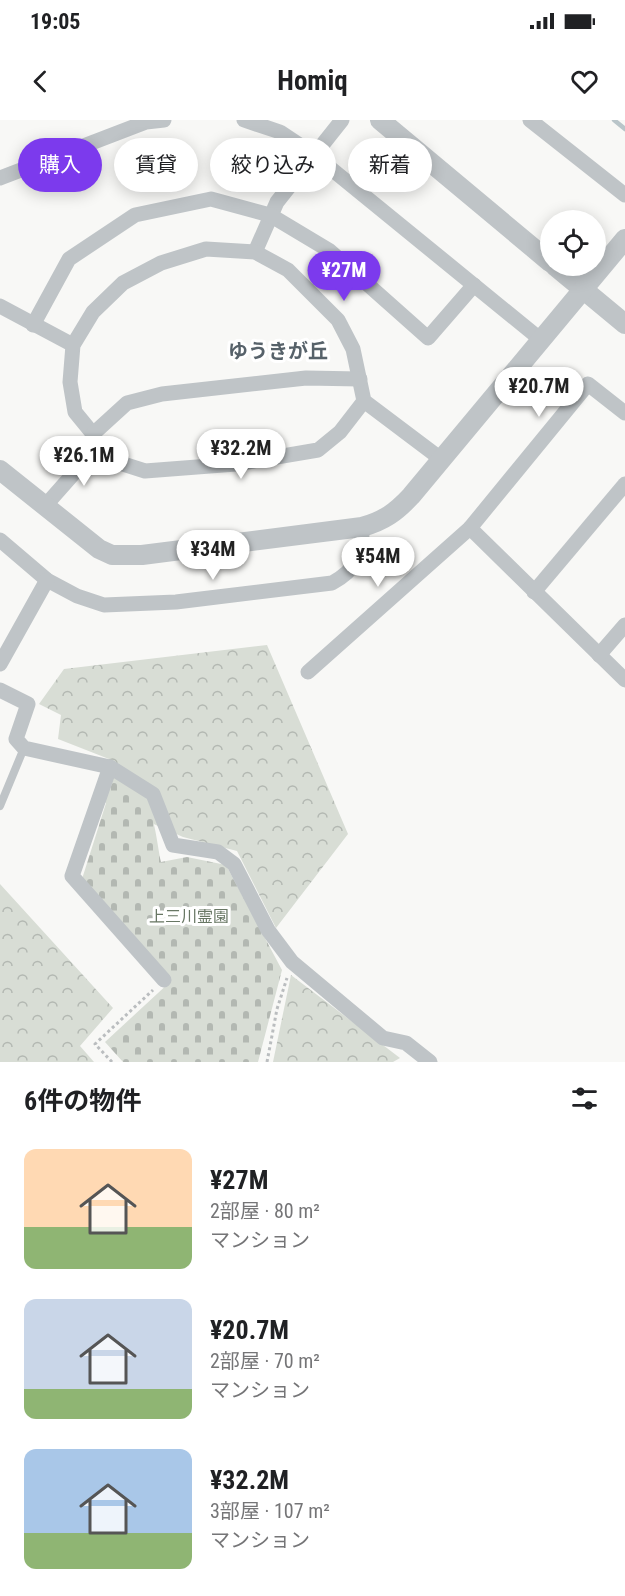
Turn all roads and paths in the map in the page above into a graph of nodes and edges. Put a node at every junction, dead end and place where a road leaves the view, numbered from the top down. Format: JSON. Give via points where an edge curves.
{"nodes":[{"id":1,"x":164,"y":120,"type":"edge"},
{"id":2,"x":244,"y":120,"type":"edge"},
{"id":3,"x":342,"y":120,"type":"edge"},
{"id":4,"x":380,"y":120,"type":"edge"},
{"id":5,"x":530,"y":120,"type":"edge"},
{"id":6,"x":289,"y":138,"type":"edge"},
{"id":7,"x":327,"y":138,"type":"edge"},
{"id":8,"x":336,"y":173,"type":"edge"},
{"id":9,"x":0,"y":178,"type":"edge"},
{"id":10,"x":286,"y":192,"type":"edge"},
{"id":11,"x":625,"y":195,"type":"edge"},
{"id":12,"x":270,"y":215,"type":"junction"},
{"id":13,"x":625,"y":239,"type":"edge"},
{"id":14,"x":255,"y":252,"type":"junction"},
{"id":15,"x":540,"y":254,"type":"edge"},
{"id":16,"x":567,"y":276,"type":"edge"},
{"id":17,"x":474,"y":285,"type":"junction"},
{"id":18,"x":583,"y":289,"type":"junction"},
{"id":19,"x":0,"y":306,"type":"edge"},
{"id":20,"x":625,"y":324,"type":"edge"},
{"id":21,"x":33,"y":325,"type":"junction"},
{"id":22,"x":540,"y":339,"type":"junction"},
{"id":23,"x":74,"y":345,"type":"junction"},
{"id":24,"x":360,"y":379,"type":"junction"},
{"id":25,"x":364,"y":401,"type":"junction"},
{"id":26,"x":625,"y":413,"type":"edge"},
{"id":27,"x":96,"y":440,"type":"junction"},
{"id":28,"x":441,"y":459,"type":"junction"},
{"id":29,"x":0,"y":470,"type":"edge"},
{"id":30,"x":625,"y":484,"type":"edge"},
{"id":31,"x":45,"y":506,"type":"junction"},
{"id":32,"x":362,"y":527,"type":"junction"},
{"id":33,"x":470,"y":528,"type":"junction"},
{"id":34,"x":0,"y":540,"type":"edge"},
{"id":35,"x":47,"y":580,"type":"junction"},
{"id":36,"x":534,"y":592,"type":"junction"},
{"id":37,"x":625,"y":625,"type":"edge"},
{"id":38,"x":599,"y":655,"type":"junction"},
{"id":39,"x":0,"y":664,"type":"edge"},
{"id":40,"x":308,"y":672,"type":"dead end"},
{"id":41,"x":625,"y":680,"type":"edge"},
{"id":42,"x":0,"y":690,"type":"edge"},
{"id":43,"x":24,"y":748,"type":"junction"},
{"id":44,"x":110,"y":767,"type":"junction"},
{"id":45,"x":0,"y":806,"type":"edge"},
{"id":46,"x":292,"y":962,"type":"junction"},
{"id":47,"x":164,"y":980,"type":"joint"},
{"id":48,"x":112,"y":1062,"type":"edge"},
{"id":49,"x":267,"y":1062,"type":"edge"},
{"id":50,"x":430,"y":1062,"type":"edge"}],
"edges":[{"from":1,"to":9,"type":"street","via":[[146,122]]},
{"from":2,"to":6,"type":"street"},
{"from":3,"to":7,"type":"street"},
{"from":4,"to":15,"type":"street"},
{"from":5,"to":11,"type":"street"},
{"from":8,"to":17,"type":"street"},
{"from":10,"to":12,"type":"street"},
{"from":12,"to":14,"type":"street"},
{"from":12,"to":17,"type":"street","via":[[330,251],[428,338]]},
{"from":12,"to":21,"type":"street","via":[[211,199],[135,216],[69,259]]},
{"from":13,"to":18,"type":"street"},
{"from":14,"to":23,"type":"street","via":[[206,249],[161,263],[123,283],[93,312]]},
{"from":14,"to":24,"type":"street","via":[[288,270],[338,320],[353,349]]},
{"from":16,"to":18,"type":"street"},
{"from":17,"to":22,"type":"street"},
{"from":18,"to":20,"type":"street"},
{"from":18,"to":22,"type":"street"},
{"from":19,"to":21,"type":"street"},
{"from":21,"to":23,"type":"street"},
{"from":22,"to":28,"type":"street"},
{"from":23,"to":27,"type":"street","via":[[70,382],[75,412]]},
{"from":24,"to":25,"type":"street"},
{"from":24,"to":27,"type":"street","via":[[306,378],[162,394],[127,403]]},
{"from":25,"to":27,"type":"street","via":[[340,432],[318,450],[297,455],[145,471],[120,463]]},
{"from":25,"to":28,"type":"street"},
{"from":26,"to":33,"type":"street","via":[[588,384]]},
{"from":27,"to":31,"type":"street"},
{"from":28,"to":32,"type":"street","via":[[394,514]]},
{"from":29,"to":31,"type":"street"},
{"from":30,"to":36,"type":"street"},
{"from":31,"to":32,"type":"street","via":[[93,546],[123,556]]},
{"from":32,"to":35,"type":"street","via":[[359,559],[347,575],[332,583],[176,602],[104,605],[76,596]]},
{"from":33,"to":36,"type":"street"},
{"from":33,"to":40,"type":"street"},
{"from":34,"to":35,"type":"street"},
{"from":35,"to":39,"type":"street"},
{"from":36,"to":38,"type":"street"},
{"from":37,"to":38,"type":"street"},
{"from":38,"to":41,"type":"street"},
{"from":42,"to":43,"type":"street","via":[[28,704],[16,740]]},
{"from":43,"to":44,"type":"street"},
{"from":43,"to":45,"type":"lane"},
{"from":44,"to":46,"type":"street","via":[[153,794],[173,845],[218,852],[234,864],[268,930]]},
{"from":44,"to":47,"type":"street","via":[[72,876]]},
{"from":46,"to":49,"type":"path","via":[[277,1009]]},
{"from":46,"to":50,"type":"street","via":[[383,1038],[406,1043]]},
{"from":47,"to":48,"type":"path","via":[[95,1044]]}]}
